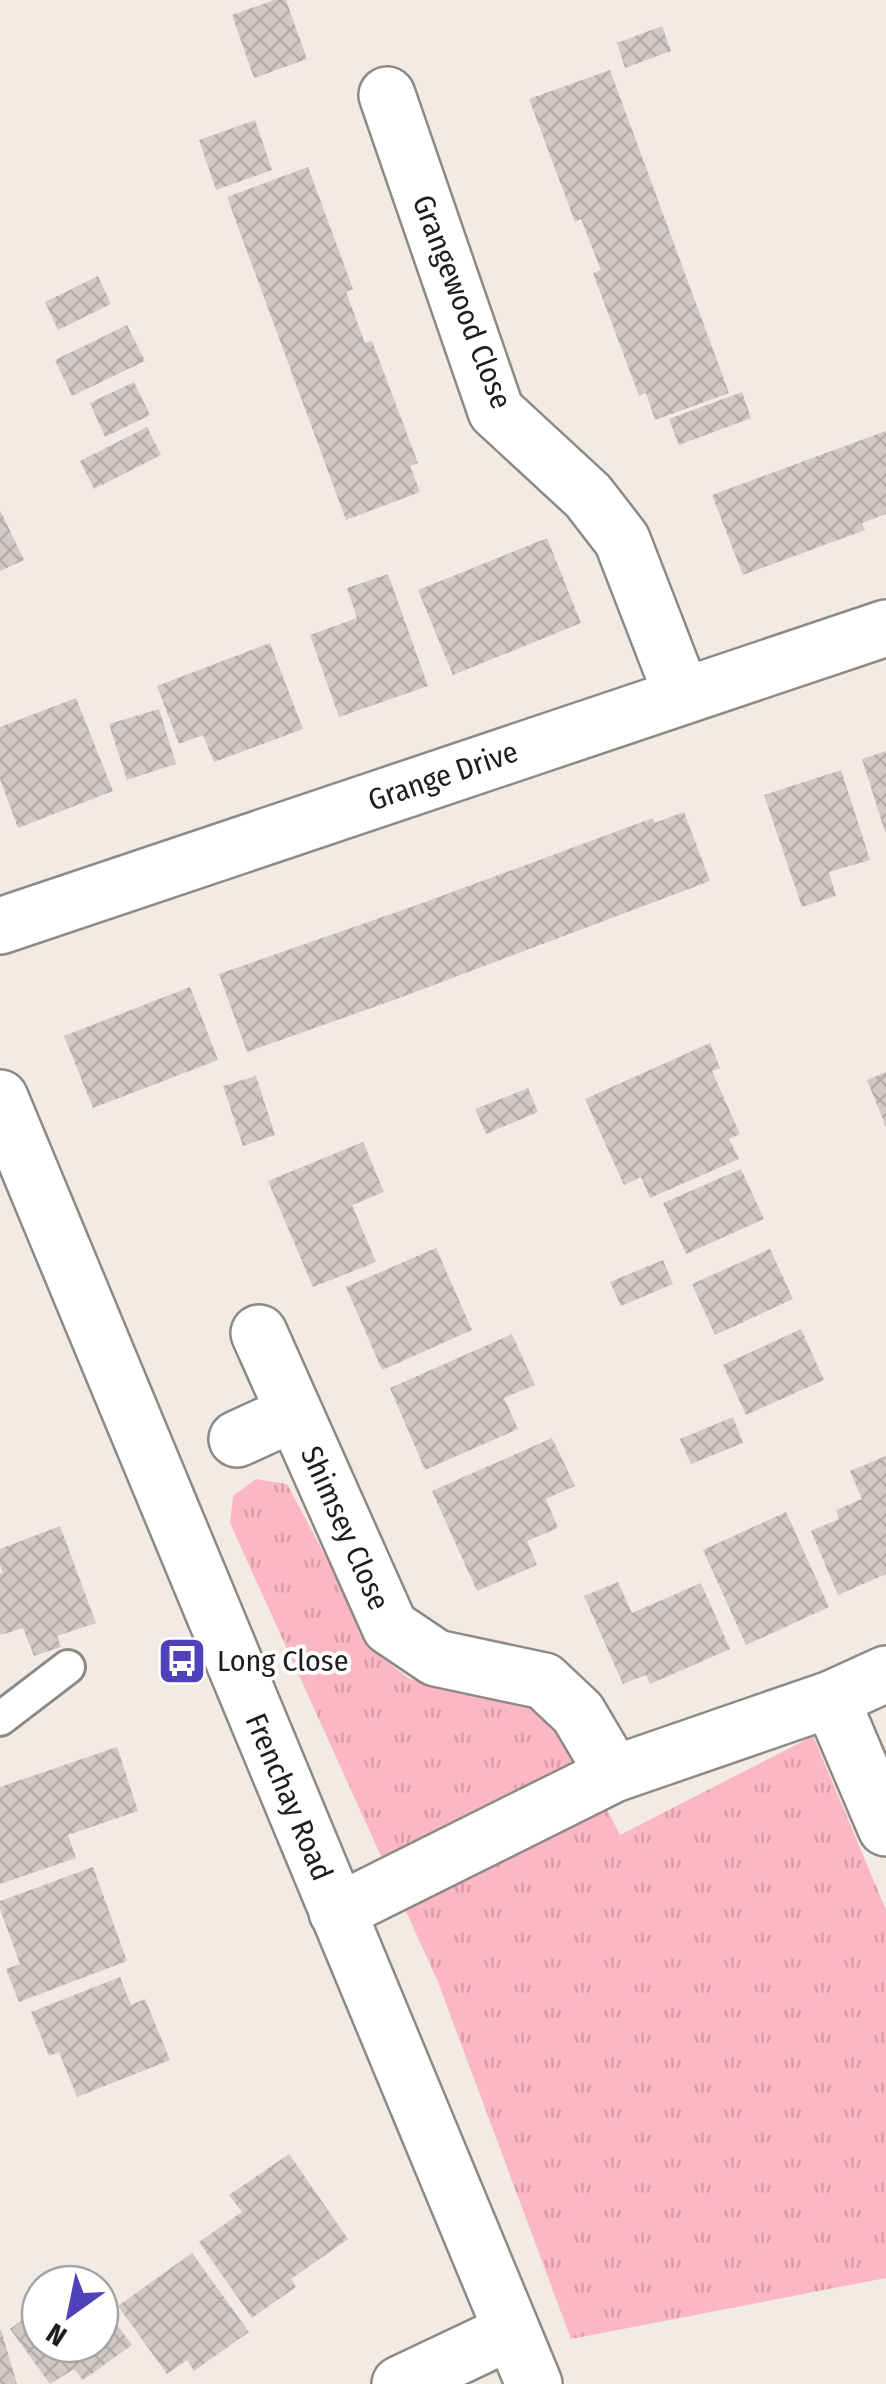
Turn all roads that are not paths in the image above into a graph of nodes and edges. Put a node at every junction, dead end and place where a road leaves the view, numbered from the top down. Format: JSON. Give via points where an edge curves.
{"nodes":[{"id":1,"x":387,"y":96,"type":"dead end"},
{"id":2,"x":886,"y":628,"type":"edge"},
{"id":3,"x":682,"y":695,"type":"junction"},
{"id":4,"x":0,"y":926,"type":"edge"},
{"id":5,"x":0,"y":1098,"type":"edge"},
{"id":6,"x":259,"y":1333,"type":"dead end"},
{"id":7,"x":294,"y":1413,"type":"junction"},
{"id":8,"x":236,"y":1439,"type":"dead end"},
{"id":9,"x":68,"y":1668,"type":"dead end"},
{"id":10,"x":886,"y":1674,"type":"edge"},
{"id":11,"x":831,"y":1699,"type":"junction"},
{"id":12,"x":0,"y":1719,"type":"edge"},
{"id":13,"x":614,"y":1774,"type":"junction"},
{"id":14,"x":886,"y":1828,"type":"edge"},
{"id":15,"x":337,"y":1912,"type":"junction"},
{"id":16,"x":512,"y":2332,"type":"junction"},
{"id":17,"x":400,"y":2384,"type":"edge"},
{"id":18,"x":534,"y":2384,"type":"edge"}],
"edges":[{"from":1,"to":3,"type":"street","name":"Grangewood Close","via":[[496,411],[588,496],[622,540]]},
{"from":2,"to":3,"type":"street","name":"Grange Drive"},
{"from":3,"to":4,"type":"street","name":"Grange Drive"},
{"from":5,"to":15,"type":"street","name":"Frenchay Road"},
{"from":6,"to":7,"type":"street","name":"Shimsey Close"},
{"from":7,"to":8,"type":"street"},
{"from":7,"to":13,"type":"street","name":"Shimsey Close","via":[[390,1627],[436,1658],[544,1681],[578,1713]]},
{"from":9,"to":12,"type":"lane"},
{"from":10,"to":11,"type":"street"},
{"from":11,"to":13,"type":"street"},
{"from":11,"to":14,"type":"street"},
{"from":13,"to":15,"type":"street"},
{"from":15,"to":16,"type":"street","name":"Frenchay Road"},
{"from":16,"to":17,"type":"street"},
{"from":16,"to":18,"type":"street","name":"Frenchay Road"}]}
